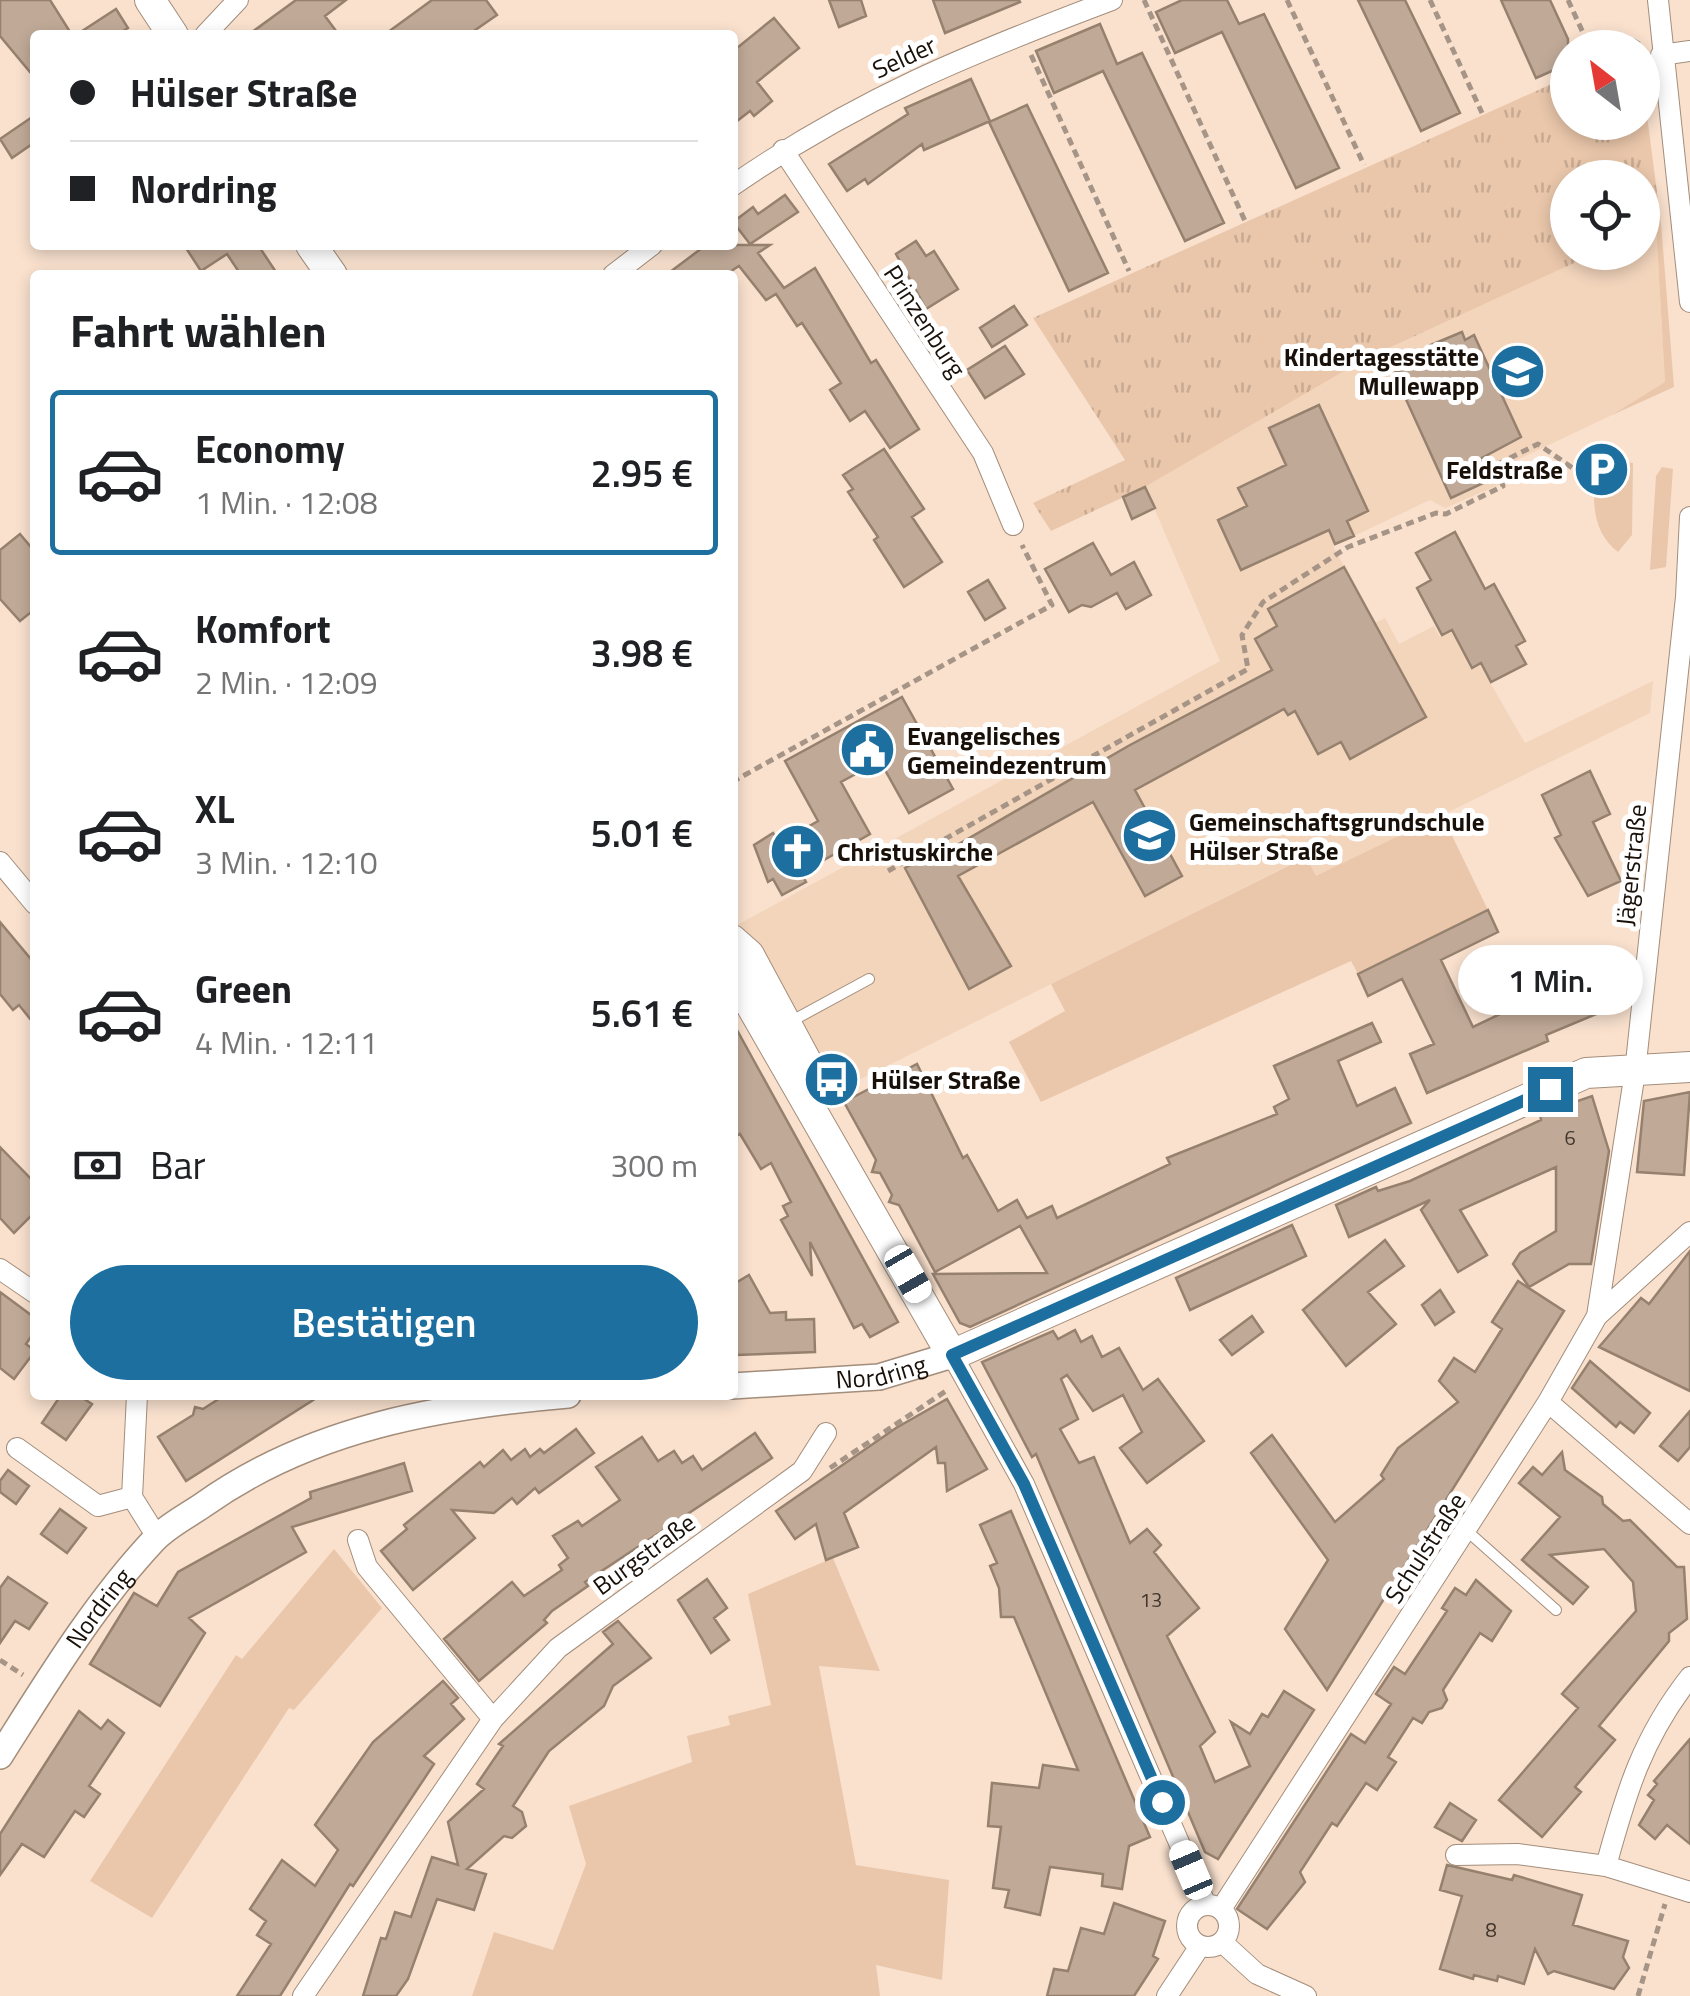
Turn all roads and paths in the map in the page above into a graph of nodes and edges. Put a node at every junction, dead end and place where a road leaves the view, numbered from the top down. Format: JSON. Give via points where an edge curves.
{"nodes":[{"id":1,"x":150,"y":0,"type":"edge"},
{"id":2,"x":238,"y":0,"type":"edge"},
{"id":3,"x":1112,"y":0,"type":"edge"},
{"id":4,"x":1144,"y":0,"type":"edge"},
{"id":5,"x":1287,"y":0,"type":"edge"},
{"id":6,"x":1430,"y":0,"type":"edge"},
{"id":7,"x":1568,"y":0,"type":"edge"},
{"id":8,"x":1658,"y":0,"type":"edge"},
{"id":9,"x":170,"y":30,"type":"edge"},
{"id":10,"x":210,"y":30,"type":"edge"},
{"id":11,"x":1582,"y":30,"type":"edge"},
{"id":12,"x":1021,"y":34,"type":"junction"},
{"id":13,"x":1690,"y":52,"type":"edge"},
{"id":14,"x":1661,"y":54,"type":"junction"},
{"id":15,"x":1482,"y":112,"type":"dead end"},
{"id":16,"x":783,"y":150,"type":"junction"},
{"id":17,"x":1364,"y":164,"type":"dead end"},
{"id":18,"x":738,"y":182,"type":"edge"},
{"id":19,"x":1245,"y":220,"type":"dead end"},
{"id":20,"x":646,"y":250,"type":"edge"},
{"id":21,"x":620,"y":270,"type":"edge"},
{"id":22,"x":1129,"y":271,"type":"dead end"},
{"id":23,"x":1690,"y":302,"type":"edge"},
{"id":24,"x":1574,"y":468,"type":"dead end"},
{"id":25,"x":1690,"y":516,"type":"edge"},
{"id":26,"x":1013,"y":525,"type":"joint"},
{"id":27,"x":1688,"y":597,"type":"edge"},
{"id":28,"x":738,"y":779,"type":"edge"},
{"id":29,"x":0,"y":862,"type":"edge"},
{"id":30,"x":888,"y":871,"type":"dead end"},
{"id":31,"x":30,"y":898,"type":"edge"},
{"id":32,"x":738,"y":945,"type":"edge"},
{"id":33,"x":869,"y":979,"type":"dead end"},
{"id":34,"x":738,"y":982,"type":"edge"},
{"id":35,"x":787,"y":1023,"type":"junction"},
{"id":36,"x":1690,"y":1067,"type":"edge"},
{"id":37,"x":1635,"y":1072,"type":"junction"},
{"id":38,"x":817,"y":1113,"type":"junction"},
{"id":39,"x":1690,"y":1232,"type":"edge"},
{"id":40,"x":0,"y":1269,"type":"edge"},
{"id":41,"x":30,"y":1290,"type":"edge"},
{"id":42,"x":1597,"y":1316,"type":"junction"},
{"id":43,"x":959,"y":1368,"type":"junction"},
{"id":44,"x":738,"y":1386,"type":"edge"},
{"id":45,"x":136,"y":1400,"type":"edge"},
{"id":46,"x":533,"y":1400,"type":"edge"},
{"id":47,"x":1548,"y":1402,"type":"junction"},
{"id":48,"x":826,"y":1434,"type":"dead end"},
{"id":49,"x":17,"y":1448,"type":"dead end"},
{"id":50,"x":802,"y":1471,"type":"junction"},
{"id":51,"x":132,"y":1497,"type":"junction"},
{"id":52,"x":1690,"y":1524,"type":"edge"},
{"id":53,"x":1466,"y":1530,"type":"junction"},
{"id":54,"x":157,"y":1537,"type":"junction"},
{"id":55,"x":358,"y":1540,"type":"dead end"},
{"id":56,"x":1556,"y":1610,"type":"dead end"},
{"id":57,"x":1690,"y":1677,"type":"edge"},
{"id":58,"x":493,"y":1719,"type":"junction"},
{"id":59,"x":0,"y":1756,"type":"edge"},
{"id":60,"x":1456,"y":1855,"type":"dead end"},
{"id":61,"x":1606,"y":1866,"type":"junction"},
{"id":62,"x":1680,"y":1890,"type":"edge"},
{"id":63,"x":1214,"y":1907,"type":"junction"},
{"id":64,"x":1222,"y":1942,"type":"junction"},
{"id":65,"x":1200,"y":1946,"type":"junction"},
{"id":66,"x":302,"y":1996,"type":"edge"},
{"id":67,"x":1167,"y":1996,"type":"edge"},
{"id":68,"x":1306,"y":1996,"type":"edge"},
{"id":69,"x":1638,"y":1996,"type":"edge"}],
"edges":[{"from":1,"to":9,"type":"main road"},
{"from":2,"to":10,"type":"street"},
{"from":3,"to":12,"type":"street","name":"Selder"},
{"from":4,"to":19,"type":"path"},
{"from":5,"to":17,"type":"path"},
{"from":6,"to":15,"type":"path"},
{"from":7,"to":11,"type":"path"},
{"from":8,"to":14,"type":"street"},
{"from":12,"to":16,"type":"street","name":"Selder","via":[[928,71]]},
{"from":12,"to":22,"type":"path"},
{"from":13,"to":14,"type":"street"},
{"from":14,"to":23,"type":"street"},
{"from":16,"to":18,"type":"street","name":"Selder"},
{"from":16,"to":26,"type":"street","name":"Prinzenburg","via":[[983,453]]},
{"from":20,"to":21,"type":"street"},
{"from":24,"to":30,"type":"path","via":[[1538,444],[1496,465],[1504,486],[1348,547],[1262,602],[1242,635],[1248,669]]},
{"from":25,"to":27,"type":"street"},
{"from":26,"to":28,"type":"path","via":[[1052,605]]},
{"from":27,"to":37,"type":"street","name":"Jägerstraße"},
{"from":29,"to":31,"type":"street"},
{"from":32,"to":35,"type":"main road"},
{"from":33,"to":35,"type":"lane"},
{"from":34,"to":38,"type":"main road"},
{"from":35,"to":38,"type":"main road","via":[[804,1054]]},
{"from":36,"to":37,"type":"main road","name":"Nordring"},
{"from":37,"to":42,"type":"street","name":"Jägerstraße"},
{"from":37,"to":43,"type":"main road","name":"Nordring","via":[[1586,1073]]},
{"from":38,"to":43,"type":"main road"},
{"from":39,"to":42,"type":"street","name":"Schulstraße"},
{"from":40,"to":41,"type":"street"},
{"from":42,"to":47,"type":"street","name":"Schulstraße"},
{"from":43,"to":44,"type":"street","name":"Nordring"},
{"from":43,"to":50,"type":"path","via":[[932,1398],[833,1468]]},
{"from":43,"to":63,"type":"street","via":[[1024,1484]]},
{"from":45,"to":51,"type":"street"},
{"from":46,"to":54,"type":"street","name":"Nordring","via":[[393,1420],[312,1444],[232,1484]]},
{"from":47,"to":52,"type":"street"},
{"from":47,"to":53,"type":"street","name":"Schulstraße"},
{"from":48,"to":50,"type":"street","name":"Burgstraße"},
{"from":49,"to":51,"type":"street","via":[[98,1506]]},
{"from":50,"to":58,"type":"street","name":"Burgstraße","via":[[558,1648]]},
{"from":51,"to":54,"type":"street"},
{"from":53,"to":56,"type":"lane"},
{"from":53,"to":63,"type":"street","name":"Schulstraße"},
{"from":54,"to":59,"type":"street","name":"Nordring","via":[[112,1589]]},
{"from":55,"to":58,"type":"street","via":[[367,1567]]},
{"from":57,"to":61,"type":"street","via":[[1633,1768]]},
{"from":58,"to":66,"type":"street","name":"Burgstraße"},
{"from":60,"to":61,"type":"street","via":[[1517,1854]]},
{"from":61,"to":62,"type":"street"},
{"from":62,"to":69,"type":"path"},
{"from":63,"to":64,"type":"street","via":[[1229,1930]]},
{"from":63,"to":65,"type":"street","via":[[1193,1910],[1187,1923]]},
{"from":64,"to":65,"type":"street"},
{"from":64,"to":68,"type":"street","via":[[1257,1974]]},
{"from":65,"to":67,"type":"street"}]}
